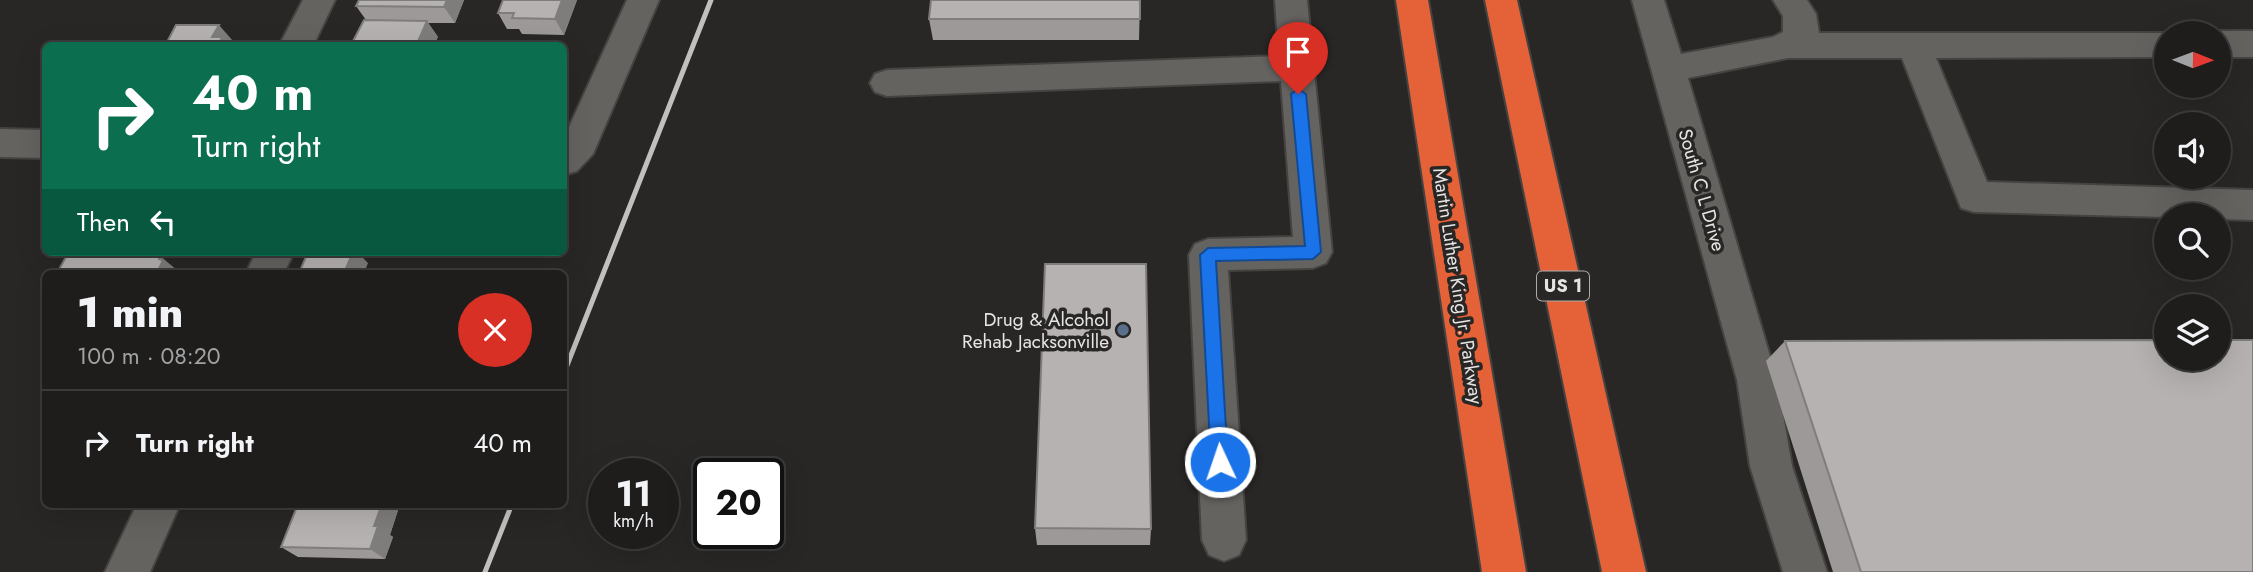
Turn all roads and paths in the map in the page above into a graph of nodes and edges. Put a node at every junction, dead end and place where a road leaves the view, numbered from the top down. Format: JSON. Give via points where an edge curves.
{"nodes":[{"id":1,"x":319,"y":0,"type":"edge"},
{"id":2,"x":643,"y":0,"type":"edge"},
{"id":3,"x":1291,"y":0,"type":"edge"},
{"id":4,"x":1412,"y":0,"type":"edge"},
{"id":5,"x":1501,"y":0,"type":"edge"},
{"id":6,"x":1648,"y":0,"type":"edge"},
{"id":7,"x":1789,"y":0,"type":"edge"},
{"id":8,"x":298,"y":42,"type":"edge"},
{"id":9,"x":1914,"y":44,"type":"junction"},
{"id":10,"x":2154,"y":44,"type":"edge"},
{"id":11,"x":2231,"y":44,"type":"edge"},
{"id":12,"x":2253,"y":44,"type":"edge"},
{"id":13,"x":1790,"y":46,"type":"junction"},
{"id":14,"x":1296,"y":68,"type":"junction"},
{"id":15,"x":1668,"y":70,"type":"junction"},
{"id":16,"x":887,"y":83,"type":"dead end"},
{"id":17,"x":0,"y":143,"type":"edge"},
{"id":18,"x":42,"y":144,"type":"edge"},
{"id":19,"x":567,"y":157,"type":"edge"},
{"id":20,"x":2253,"y":205,"type":"edge"},
{"id":21,"x":157,"y":508,"type":"edge"},
{"id":22,"x":1224,"y":540,"type":"dead end"},
{"id":23,"x":127,"y":572,"type":"edge"},
{"id":24,"x":1504,"y":572,"type":"edge"},
{"id":25,"x":1624,"y":572,"type":"edge"},
{"id":26,"x":1805,"y":572,"type":"edge"}],
"edges":[{"from":1,"to":8,"type":"street"},
{"from":2,"to":19,"type":"street","via":[[580,144]]},
{"from":3,"to":14,"type":"street"},
{"from":4,"to":24,"type":"highway","name":"Martin Luther King Jr. Parkway"},
{"from":5,"to":25,"type":"highway","number":"US 1"},
{"from":6,"to":15,"type":"street","name":"South C L Drive"},
{"from":7,"to":13,"type":"street","via":[[1798,14],[1802,36]]},
{"from":9,"to":10,"type":"street"},
{"from":9,"to":13,"type":"street"},
{"from":9,"to":20,"type":"street","via":[[1974,197]]},
{"from":11,"to":12,"type":"street"},
{"from":13,"to":15,"type":"street"},
{"from":14,"to":16,"type":"street"},
{"from":14,"to":22,"type":"street","via":[[1313,252],[1208,255]]},
{"from":15,"to":26,"type":"street","name":"South C L Drive","via":[[1757,380],[1771,466]]},
{"from":17,"to":18,"type":"street"},
{"from":21,"to":23,"type":"street"}]}
